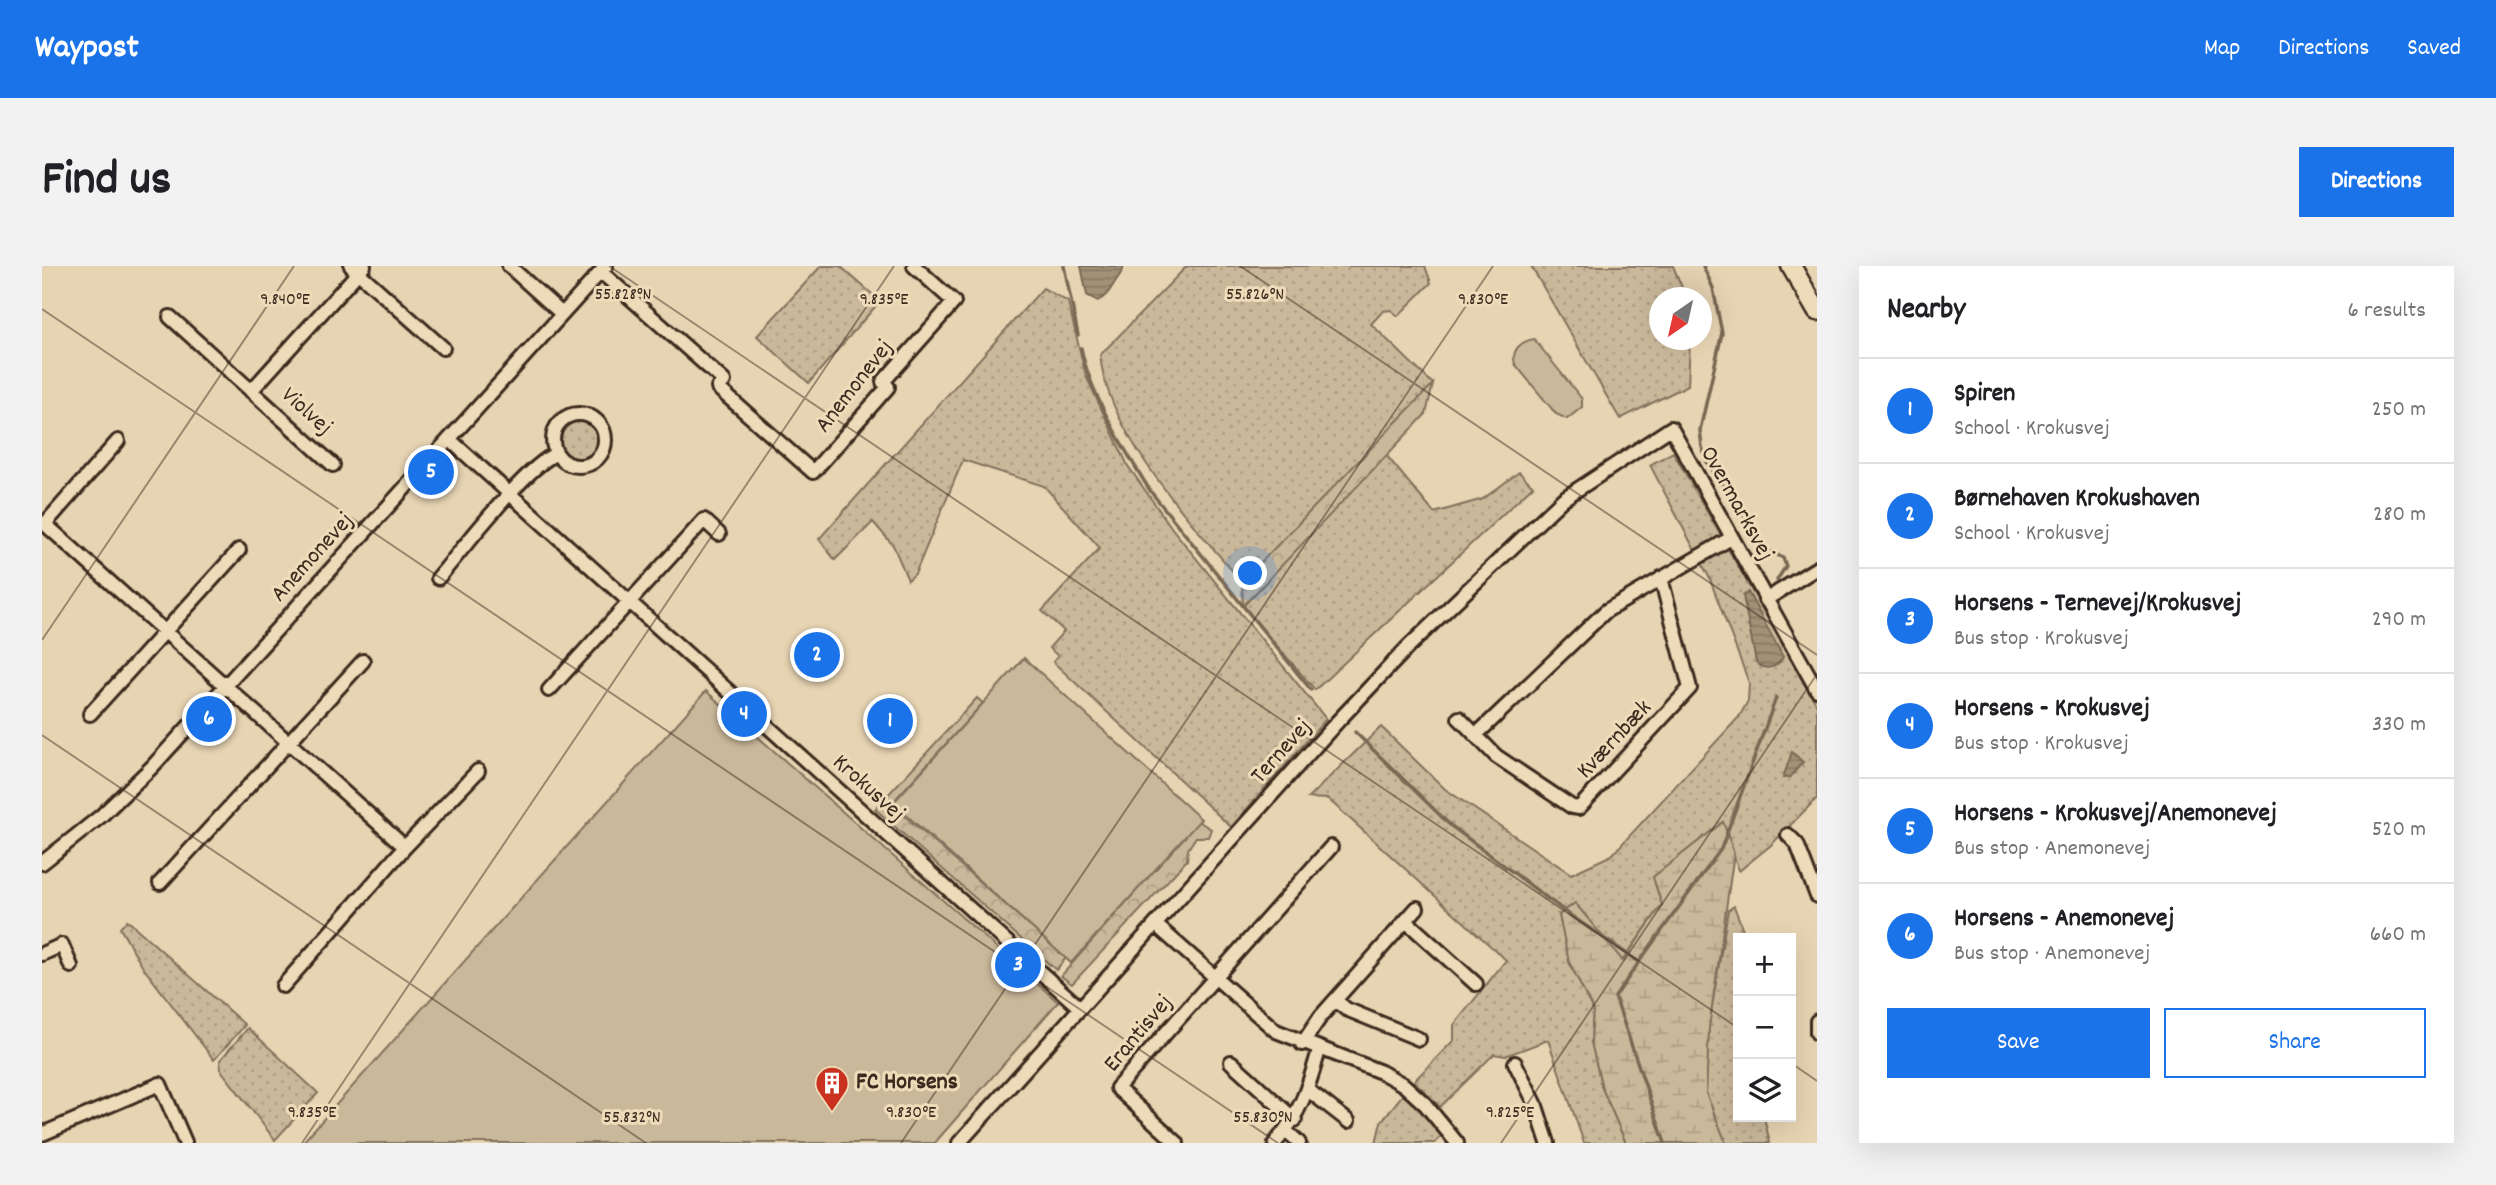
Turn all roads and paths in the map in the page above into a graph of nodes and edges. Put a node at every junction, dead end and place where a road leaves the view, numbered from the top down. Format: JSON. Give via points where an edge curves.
{"nodes":[{"id":1,"x":509,"y":266,"type":"edge"},
{"id":2,"x":914,"y":266,"type":"edge"},
{"id":3,"x":1791,"y":266,"type":"edge"},
{"id":4,"x":357,"y":268,"type":"edge"},
{"id":5,"x":604,"y":269,"type":"edge"},
{"id":6,"x":1817,"y":311,"type":"edge"},
{"id":7,"x":562,"y":314,"type":"junction"},
{"id":8,"x":170,"y":317,"type":"dead end"},
{"id":9,"x":443,"y":348,"type":"dead end"},
{"id":10,"x":251,"y":391,"type":"junction"},
{"id":11,"x":1671,"y":428,"type":"joint"},
{"id":12,"x":449,"y":439,"type":"junction"},
{"id":13,"x":118,"y":441,"type":"dead end"},
{"id":14,"x":556,"y":454,"type":"junction"},
{"id":15,"x":333,"y":465,"type":"dead end"},
{"id":16,"x":510,"y":494,"type":"junction"},
{"id":17,"x":719,"y":534,"type":"dead end"},
{"id":18,"x":1731,"y":538,"type":"junction"},
{"id":19,"x":239,"y":550,"type":"dead end"},
{"id":20,"x":1817,"y":568,"type":"edge"},
{"id":21,"x":438,"y":578,"type":"dead end"},
{"id":22,"x":1661,"y":578,"type":"junction"},
{"id":23,"x":1765,"y":600,"type":"junction"},
{"id":24,"x":628,"y":601,"type":"junction"},
{"id":25,"x":164,"y":632,"type":"junction"},
{"id":26,"x":363,"y":661,"type":"dead end"},
{"id":27,"x":227,"y":686,"type":"junction"},
{"id":28,"x":549,"y":690,"type":"dead end"},
{"id":29,"x":1817,"y":690,"type":"edge"},
{"id":30,"x":90,"y":713,"type":"dead end"},
{"id":31,"x":1459,"y":718,"type":"dead end"},
{"id":32,"x":1476,"y":735,"type":"junction"},
{"id":33,"x":289,"y":741,"type":"junction"},
{"id":34,"x":478,"y":771,"type":"dead end"},
{"id":35,"x":1788,"y":835,"type":"dead end"},
{"id":36,"x":405,"y":846,"type":"junction"},
{"id":37,"x":1331,"y":847,"type":"dead end"},
{"id":38,"x":42,"y":863,"type":"edge"},
{"id":39,"x":160,"y":883,"type":"dead end"},
{"id":40,"x":1817,"y":896,"type":"edge"},
{"id":41,"x":1417,"y":908,"type":"dead end"},
{"id":42,"x":1406,"y":921,"type":"junction"},
{"id":43,"x":1156,"y":925,"type":"junction"},
{"id":44,"x":42,"y":954,"type":"edge"},
{"id":45,"x":71,"y":966,"type":"dead end"},
{"id":46,"x":1215,"y":978,"type":"junction"},
{"id":47,"x":1476,"y":984,"type":"dead end"},
{"id":48,"x":283,"y":986,"type":"dead end"},
{"id":49,"x":1335,"y":1000,"type":"junction"},
{"id":50,"x":1080,"y":1008,"type":"junction"},
{"id":51,"x":1817,"y":1021,"type":"edge"},
{"id":52,"x":1817,"y":1033,"type":"edge"},
{"id":53,"x":1419,"y":1039,"type":"dead end"},
{"id":54,"x":1302,"y":1044,"type":"junction"},
{"id":55,"x":1319,"y":1051,"type":"junction"},
{"id":56,"x":1231,"y":1062,"type":"dead end"},
{"id":57,"x":1515,"y":1063,"type":"dead end"},
{"id":58,"x":1308,"y":1090,"type":"junction"},
{"id":59,"x":1295,"y":1120,"type":"junction"},
{"id":60,"x":1348,"y":1121,"type":"dead end"},
{"id":61,"x":1286,"y":1131,"type":"junction"},
{"id":62,"x":42,"y":1134,"type":"edge"},
{"id":63,"x":185,"y":1142,"type":"edge"},
{"id":64,"x":959,"y":1143,"type":"edge"},
{"id":65,"x":1177,"y":1143,"type":"edge"},
{"id":66,"x":1275,"y":1143,"type":"edge"},
{"id":67,"x":1299,"y":1143,"type":"edge"},
{"id":68,"x":1457,"y":1143,"type":"edge"},
{"id":69,"x":1548,"y":1143,"type":"edge"}],
"edges":[{"from":1,"to":7,"type":"street"},
{"from":2,"to":5,"type":"street","name":"Anemonevej","via":[[954,302],[883,382],[888,387],[813,472],[718,388],[724,381]]},
{"from":3,"to":6,"type":"highway"},
{"from":4,"to":9,"type":"street","name":"Violvej"},
{"from":4,"to":10,"type":"street","name":"Violvej"},
{"from":5,"to":7,"type":"street","name":"Anemonevej"},
{"from":7,"to":12,"type":"street","name":"Anemonevej"},
{"from":8,"to":10,"type":"street","name":"Violvej"},
{"from":10,"to":15,"type":"street","name":"Violvej"},
{"from":11,"to":18,"type":"street","name":"Overmarksvej"},
{"from":11,"to":43,"type":"street","name":"Ternevej","via":[[1563,499],[1409,646]]},
{"from":12,"to":16,"type":"street","name":"Krokusvej"},
{"from":12,"to":27,"type":"street","name":"Anemonevej"},
{"from":13,"to":25,"type":"street","via":[[45,524]]},
{"from":14,"to":14,"type":"street","via":[[569,465],[593,463],[606,443],[602,426],[587,415],[569,416],[556,427]]},
{"from":14,"to":16,"type":"street","via":[[546,457]]},
{"from":16,"to":21,"type":"street"},
{"from":16,"to":24,"type":"street","name":"Krokusvej"},
{"from":17,"to":24,"type":"street","via":[[704,520]]},
{"from":18,"to":22,"type":"street"},
{"from":18,"to":23,"type":"street","name":"Overmarksvej"},
{"from":19,"to":25,"type":"street"},
{"from":20,"to":23,"type":"street","name":"Overmarksvej"},
{"from":22,"to":32,"type":"street","via":[[1606,611]]},
{"from":22,"to":32,"type":"street","name":"Kværnbæk","via":[[1690,688],[1582,806],[1572,807],[1496,756]]},
{"from":23,"to":29,"type":"street","name":"Overmarksvej"},
{"from":24,"to":28,"type":"street"},
{"from":24,"to":50,"type":"street","name":"Krokusvej"},
{"from":25,"to":27,"type":"street"},
{"from":25,"to":30,"type":"street"},
{"from":26,"to":33,"type":"street"},
{"from":27,"to":33,"type":"street"},
{"from":27,"to":38,"type":"street","name":"Anemonevej","via":[[126,794]]},
{"from":31,"to":32,"type":"street","name":"Kværnbæk"},
{"from":33,"to":36,"type":"street"},
{"from":33,"to":39,"type":"street"},
{"from":34,"to":36,"type":"street"},
{"from":35,"to":40,"type":"street","via":[[1797,844]]},
{"from":36,"to":48,"type":"street"},
{"from":37,"to":46,"type":"street","name":"Erantisvej"},
{"from":41,"to":42,"type":"street"},
{"from":42,"to":47,"type":"street"},
{"from":42,"to":49,"type":"street"},
{"from":43,"to":46,"type":"street"},
{"from":43,"to":50,"type":"street","name":"Ternevej"},
{"from":44,"to":45,"type":"street","via":[[62,945]]},
{"from":46,"to":54,"type":"street","via":[[1276,1031]]},
{"from":46,"to":65,"type":"street","name":"Erantisvej","via":[[1117,1088]]},
{"from":49,"to":53,"type":"street","via":[[1346,1009]]},
{"from":49,"to":54,"type":"street"},
{"from":50,"to":64,"type":"street","name":"Ternevej"},
{"from":51,"to":52,"type":"street"},
{"from":54,"to":55,"type":"street"},
{"from":55,"to":58,"type":"street"},
{"from":55,"to":68,"type":"street","via":[[1381,1072],[1404,1085]]},
{"from":56,"to":59,"type":"street"},
{"from":57,"to":69,"type":"street"},
{"from":58,"to":59,"type":"street"},
{"from":58,"to":60,"type":"street"},
{"from":59,"to":61,"type":"street"},
{"from":61,"to":66,"type":"street"},
{"from":61,"to":67,"type":"street"},
{"from":62,"to":63,"type":"street","via":[[160,1084]]}]}
